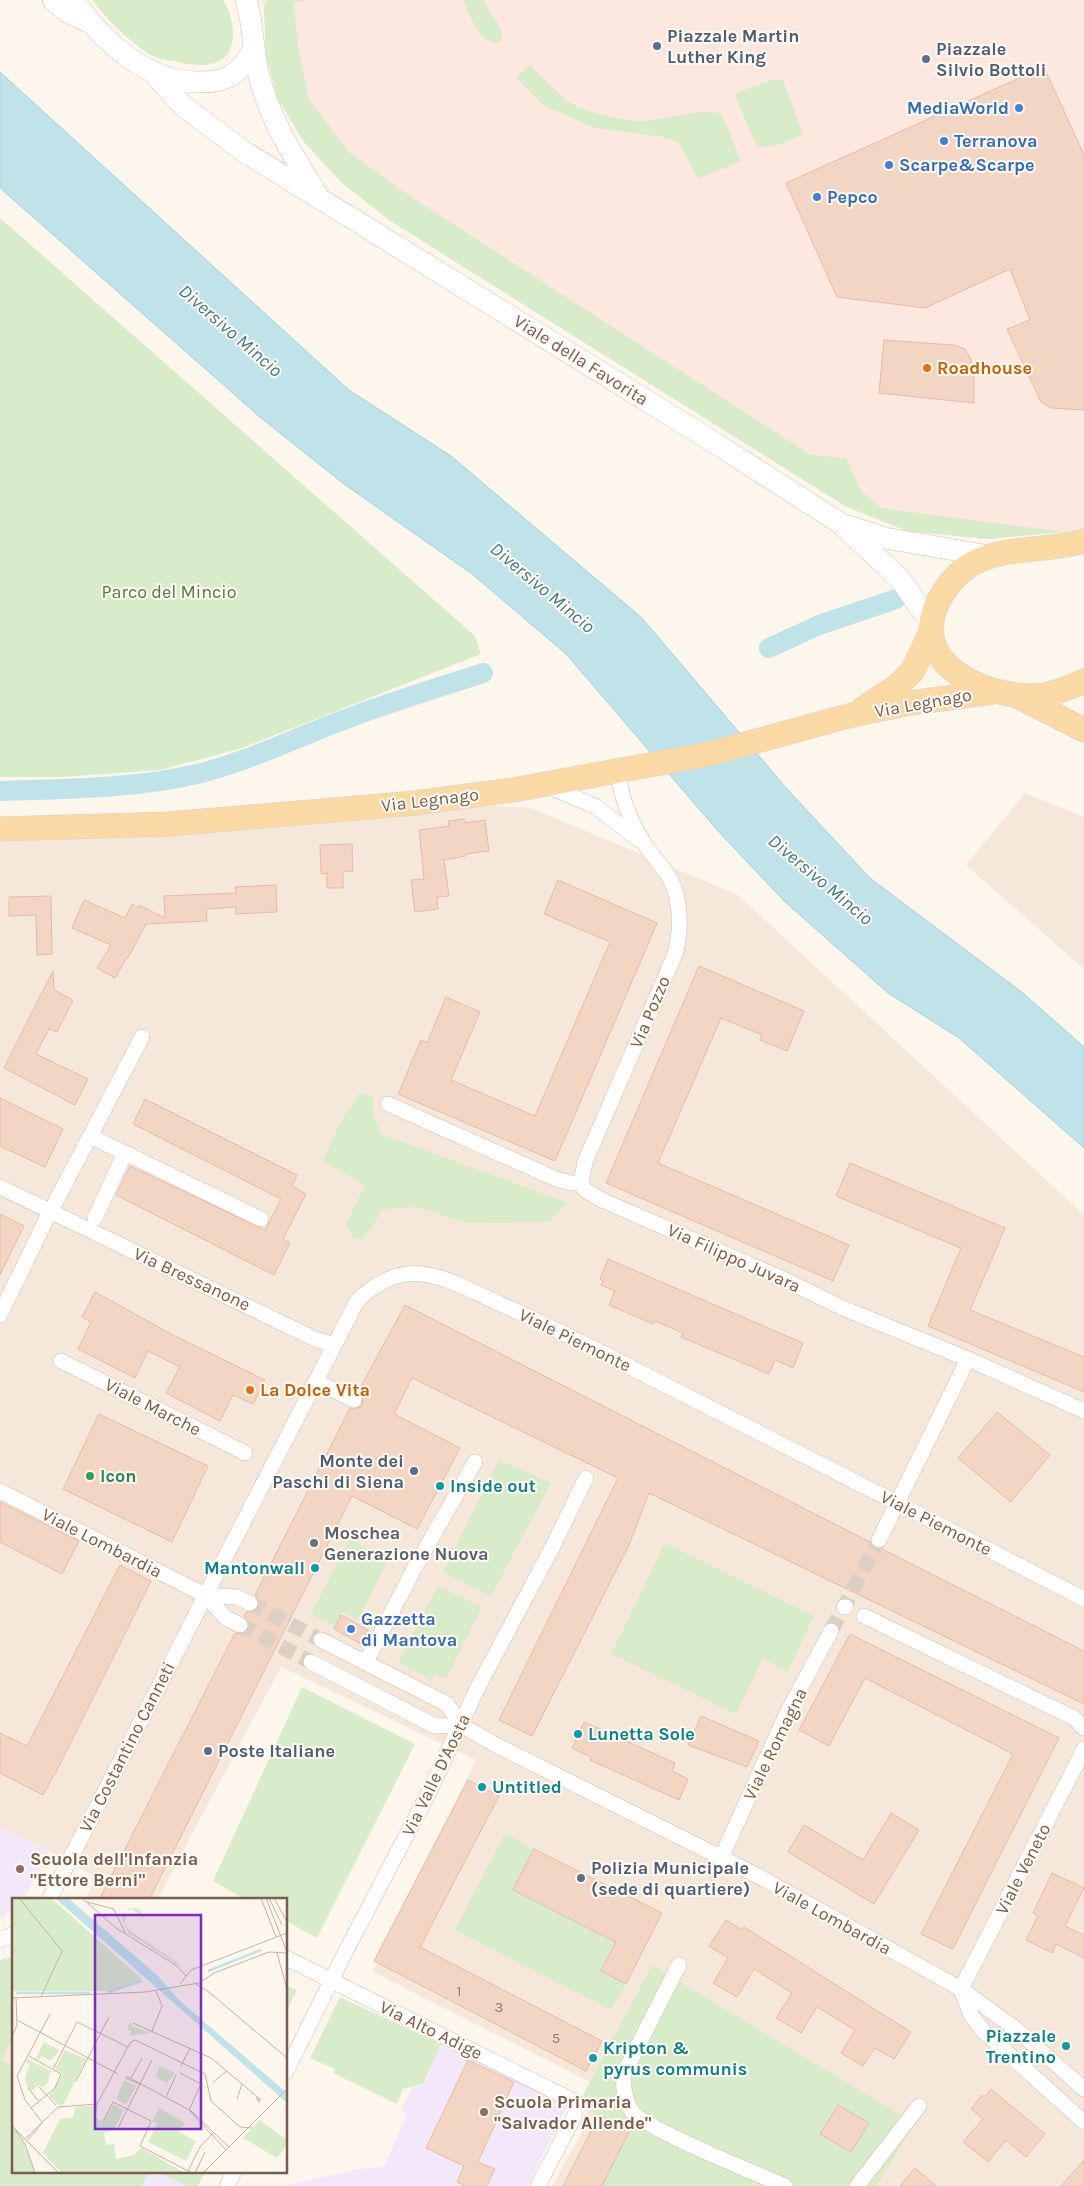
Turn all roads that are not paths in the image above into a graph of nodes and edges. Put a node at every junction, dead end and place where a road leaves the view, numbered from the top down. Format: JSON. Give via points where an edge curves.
{"nodes":[{"id":1,"x":53,"y":0,"type":"edge"},
{"id":2,"x":74,"y":0,"type":"edge"},
{"id":3,"x":246,"y":0,"type":"edge"},
{"id":4,"x":91,"y":23,"type":"junction"},
{"id":5,"x":253,"y":51,"type":"junction"},
{"id":6,"x":154,"y":74,"type":"junction"},
{"id":7,"x":319,"y":198,"type":"junction"},
{"id":8,"x":840,"y":524,"type":"junction"},
{"id":9,"x":1078,"y":545,"type":"edge"},
{"id":10,"x":989,"y":556,"type":"junction"},
{"id":11,"x":931,"y":627,"type":"junction"},
{"id":12,"x":1084,"y":681,"type":"edge"},
{"id":13,"x":1004,"y":694,"type":"junction"},
{"id":14,"x":852,"y":715,"type":"junction"},
{"id":15,"x":1084,"y":730,"type":"edge"},
{"id":16,"x":618,"y":772,"type":"junction"},
{"id":17,"x":544,"y":784,"type":"junction"},
{"id":18,"x":0,"y":829,"type":"edge"},
{"id":19,"x":644,"y":844,"type":"junction"},
{"id":20,"x":142,"y":1037,"type":"dead end"},
{"id":21,"x":388,"y":1104,"type":"dead end"},
{"id":22,"x":90,"y":1136,"type":"junction"},
{"id":23,"x":125,"y":1153,"type":"junction"},
{"id":24,"x":582,"y":1183,"type":"junction"},
{"id":25,"x":0,"y":1187,"type":"edge"},
{"id":26,"x":50,"y":1212,"type":"junction"},
{"id":27,"x":95,"y":1218,"type":"dead end"},
{"id":28,"x":261,"y":1219,"type":"dead end"},
{"id":29,"x":0,"y":1315,"type":"edge"},
{"id":30,"x":334,"y":1345,"type":"junction"},
{"id":31,"x":968,"y":1358,"type":"junction"},
{"id":32,"x":61,"y":1361,"type":"dead end"},
{"id":33,"x":316,"y":1382,"type":"junction"},
{"id":34,"x":354,"y":1400,"type":"dead end"},
{"id":35,"x":1084,"y":1411,"type":"edge"},
{"id":36,"x":245,"y":1453,"type":"dead end"},
{"id":37,"x":475,"y":1462,"type":"dead end"},
{"id":38,"x":586,"y":1478,"type":"dead end"},
{"id":39,"x":0,"y":1491,"type":"edge"},
{"id":40,"x":899,"y":1503,"type":"junction"},
{"id":41,"x":879,"y":1540,"type":"tunnel mouth"},
{"id":42,"x":205,"y":1595,"type":"junction"},
{"id":43,"x":1084,"y":1599,"type":"edge"},
{"id":44,"x":250,"y":1603,"type":"tunnel mouth"},
{"id":45,"x":864,"y":1616,"type":"dead end"},
{"id":46,"x":240,"y":1626,"type":"tunnel mouth"},
{"id":47,"x":831,"y":1631,"type":"tunnel mouth"},
{"id":48,"x":321,"y":1640,"type":"tunnel mouth"},
{"id":49,"x":311,"y":1662,"type":"tunnel mouth"},
{"id":50,"x":366,"y":1662,"type":"junction"},
{"id":51,"x":462,"y":1725,"type":"junction"},
{"id":52,"x":1084,"y":1728,"type":"edge"},
{"id":53,"x":1084,"y":1749,"type":"edge"},
{"id":54,"x":721,"y":1858,"type":"junction"},
{"id":55,"x":50,"y":1898,"type":"edge"},
{"id":56,"x":12,"y":1935,"type":"edge"},
{"id":57,"x":0,"y":1940,"type":"edge"},
{"id":58,"x":288,"y":1959,"type":"edge"},
{"id":59,"x":680,"y":1965,"type":"dead end"},
{"id":60,"x":331,"y":1981,"type":"junction"},
{"id":61,"x":961,"y":1989,"type":"junction"},
{"id":62,"x":288,"y":2068,"type":"edge"},
{"id":63,"x":1084,"y":2089,"type":"edge"},
{"id":64,"x":919,"y":2106,"type":"dead end"},
{"id":65,"x":1084,"y":2122,"type":"edge"},
{"id":66,"x":233,"y":2174,"type":"edge"},
{"id":67,"x":227,"y":2186,"type":"edge"},
{"id":68,"x":538,"y":2186,"type":"edge"},
{"id":69,"x":785,"y":2186,"type":"edge"},
{"id":70,"x":857,"y":2186,"type":"edge"}],
"edges":[{"from":1,"to":4,"type":"main road","via":[[78,19]]},
{"from":2,"to":4,"type":"main road"},
{"from":3,"to":5,"type":"main road","name":"Viale della Favorita","via":[[253,28]]},
{"from":4,"to":6,"type":"main road","via":[[126,55]]},
{"from":5,"to":6,"type":"main road","via":[[244,65],[221,80],[191,82]]},
{"from":5,"to":7,"type":"main road","name":"Viale della Favorita","via":[[264,96],[293,157]]},
{"from":6,"to":7,"type":"main road","name":"Viale della Favorita","via":[[166,90],[213,129]]},
{"from":7,"to":8,"type":"main road","name":"Viale della Favorita"},
{"from":8,"to":10,"type":"main road","name":"Viale della Favorita","via":[[885,538]]},
{"from":8,"to":11,"type":"main road","name":"Viale della Favorita","via":[[900,579]]},
{"from":9,"to":10,"type":"main road","name":"Via Legnago"},
{"from":10,"to":11,"type":"main road","name":"Via Legnago","via":[[967,567],[952,581],[941,596]]},
{"from":11,"to":13,"type":"main road","name":"Via Legnago","via":[[937,649],[954,672]]},
{"from":11,"to":14,"type":"main road","name":"Via Legnago","via":[[912,672],[896,687]]},
{"from":12,"to":13,"type":"main road","name":"Via Legnago","via":[[1036,696]]},
{"from":13,"to":14,"type":"main road","name":"Via Legnago","via":[[919,702]]},
{"from":13,"to":15,"type":"main road"},
{"from":14,"to":16,"type":"main road","name":"Via Legnago","via":[[710,754]]},
{"from":16,"to":17,"type":"main road","name":"Via Legnago"},
{"from":16,"to":19,"type":"street","name":"Via Pozzo","via":[[625,808]]},
{"from":17,"to":18,"type":"main road","name":"Via Legnago","via":[[415,802],[168,824]]},
{"from":17,"to":19,"type":"street","name":"Via Pozzo","via":[[594,806]]},
{"from":19,"to":24,"type":"street","name":"Via Pozzo","via":[[675,890],[680,914],[678,943],[585,1162]]},
{"from":20,"to":22,"type":"street"},
{"from":21,"to":24,"type":"street","via":[[556,1179]]},
{"from":22,"to":23,"type":"street"},
{"from":22,"to":26,"type":"street"},
{"from":23,"to":27,"type":"street"},
{"from":23,"to":28,"type":"street"},
{"from":24,"to":31,"type":"street","name":"Via Filippo Juvara","via":[[586,1190],[602,1200],[845,1309]]},
{"from":25,"to":26,"type":"street","name":"Via Bressanone"},
{"from":26,"to":29,"type":"street"},
{"from":26,"to":30,"type":"street","name":"Via Bressanone"},
{"from":30,"to":33,"type":"street","name":"Viale Piemonte"},
{"from":30,"to":40,"type":"street","name":"Viale Piemonte","via":[[357,1301],[367,1291],[393,1277],[407,1274],[441,1278],[564,1333]]},
{"from":31,"to":35,"type":"street","name":"Via Filippo Juvara"},
{"from":31,"to":40,"type":"street"},
{"from":32,"to":36,"type":"street","name":"Viale Marche"},
{"from":33,"to":34,"type":"street"},
{"from":33,"to":42,"type":"street","name":"Viale Piemonte"},
{"from":37,"to":50,"type":"street"},
{"from":38,"to":51,"type":"street","name":"Via Valle D'Aosta","via":[[478,1687]]},
{"from":39,"to":42,"type":"street","name":"Viale Lombardia"},
{"from":40,"to":41,"type":"street"},
{"from":40,"to":43,"type":"street","name":"Viale Piemonte"},
{"from":42,"to":44,"type":"street","name":"Viale Lombardia","via":[[236,1597]]},
{"from":42,"to":46,"type":"street","name":"Viale Lombardia","via":[[226,1618]]},
{"from":42,"to":55,"type":"street","name":"Via Costantino Canneti"},
{"from":45,"to":52,"type":"street","via":[[1074,1718]]},
{"from":47,"to":54,"type":"street","name":"Viale Romagna","via":[[786,1715]]},
{"from":48,"to":50,"type":"street","name":"Viale Lombardia"},
{"from":49,"to":51,"type":"street","via":[[436,1726]]},
{"from":50,"to":51,"type":"street","name":"Viale Lombardia","via":[[447,1704]]},
{"from":51,"to":54,"type":"street","name":"Viale Lombardia"},
{"from":51,"to":60,"type":"street","name":"Via Valle D'Aosta"},
{"from":53,"to":61,"type":"street","name":"Viale Veneto"},
{"from":54,"to":61,"type":"street","name":"Viale Lombardia"},
{"from":56,"to":57,"type":"street"},
{"from":58,"to":60,"type":"street","name":"Via Alto Adige"},
{"from":59,"to":69,"type":"street","via":[[624,2073],[623,2090],[631,2112],[654,2128]]},
{"from":60,"to":62,"type":"street","name":"Via Valle D'Aosta"},
{"from":60,"to":68,"type":"street","name":"Via Alto Adige","via":[[575,2109]]},
{"from":61,"to":63,"type":"street","name":"Viale Lombardia","via":[[1016,2029]]},
{"from":61,"to":65,"type":"street","via":[[971,2015],[984,2032]]},
{"from":64,"to":70,"type":"street"},
{"from":66,"to":67,"type":"street"}]}
